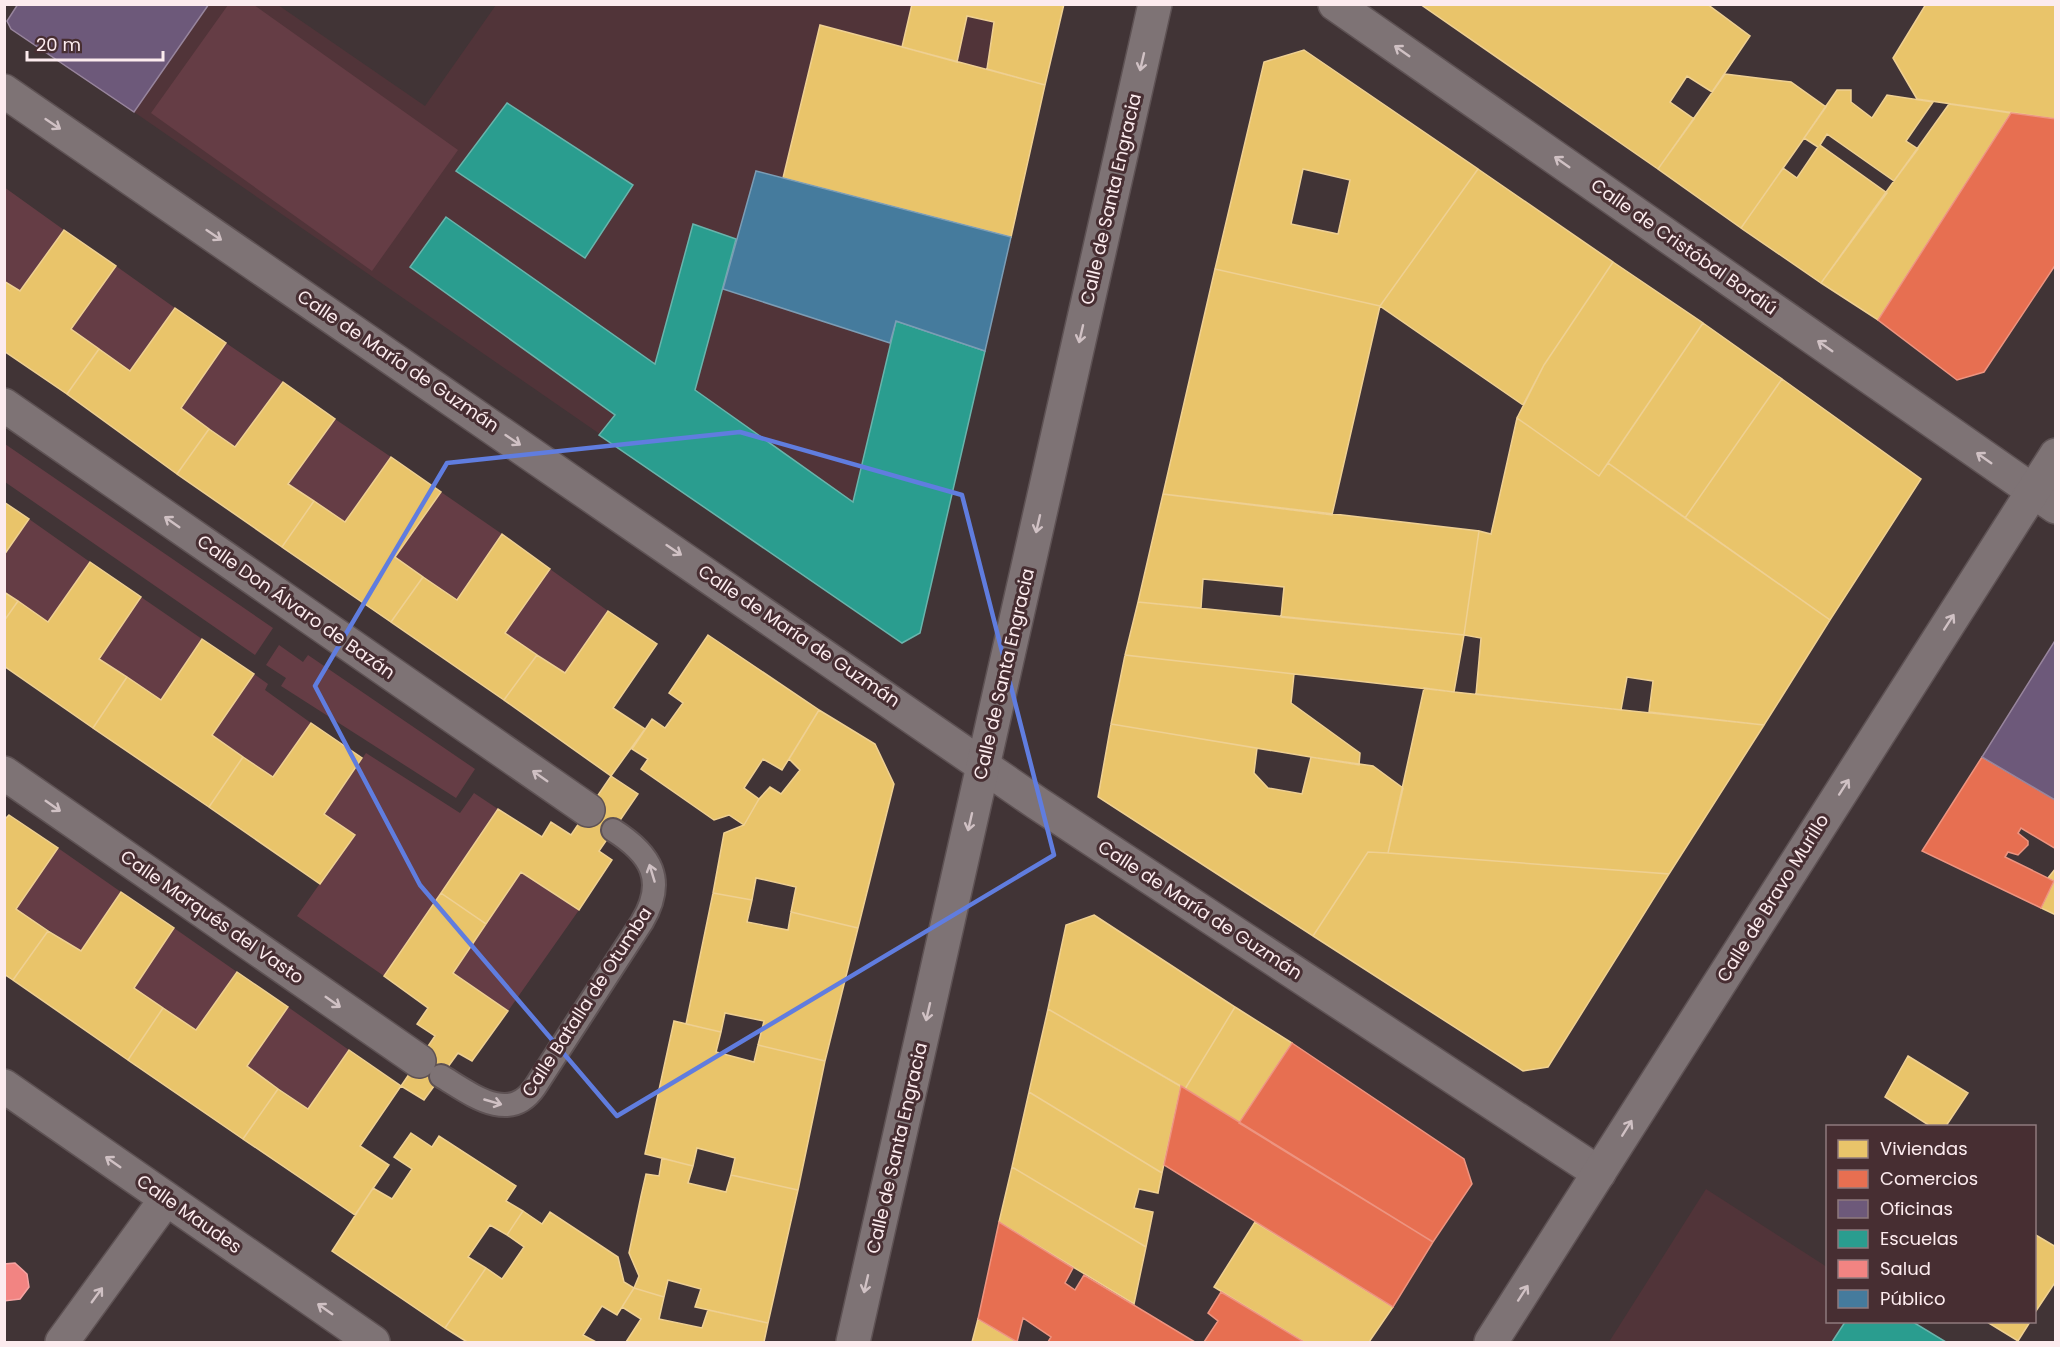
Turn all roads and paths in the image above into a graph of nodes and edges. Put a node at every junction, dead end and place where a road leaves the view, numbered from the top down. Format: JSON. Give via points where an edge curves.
{"nodes":[{"id":1,"x":1155,"y":4,"type":"edge"},
{"id":2,"x":1335,"y":4,"type":"edge"},
{"id":3,"x":4,"y":91,"type":"edge"},
{"id":4,"x":4,"y":405,"type":"edge"},
{"id":5,"x":2055,"y":455,"type":"edge"},
{"id":6,"x":2044,"y":499,"type":"edge"},
{"id":7,"x":983,"y":765,"type":"junction"},
{"id":8,"x":4,"y":773,"type":"edge"},
{"id":9,"x":588,"y":810,"type":"dead end"},
{"id":10,"x":614,"y":830,"type":"dead end"},
{"id":11,"x":430,"y":1068,"type":"joint"},
{"id":12,"x":4,"y":1086,"type":"edge"},
{"id":13,"x":1599,"y":1173,"type":"junction"},
{"id":14,"x":166,"y":1199,"type":"junction"},
{"id":15,"x":62,"y":1342,"type":"edge"},
{"id":16,"x":373,"y":1342,"type":"edge"},
{"id":17,"x":853,"y":1342,"type":"edge"},
{"id":18,"x":1491,"y":1342,"type":"edge"}],
"edges":[{"from":1,"to":7,"type":"street","name":"Calle de Santa Engracia","one_way":true},
{"from":6,"to":2,"type":"street","name":"Calle de Cristóbal Bordiú","one_way":true},
{"from":3,"to":7,"type":"street","name":"Calle de María de Guzmán","one_way":true},
{"from":9,"to":4,"type":"street","name":"Calle Don Álvaro de Bazán","one_way":true},
{"from":5,"to":6,"type":"street","name":"Calle de Bravo Murillo"},
{"from":13,"to":6,"type":"street","name":"Calle de Bravo Murillo","one_way":true},
{"from":7,"to":13,"type":"street","name":"Calle de María de Guzmán"},
{"from":7,"to":17,"type":"street","name":"Calle de Santa Engracia","one_way":true},
{"from":8,"to":11,"type":"street","name":"Calle Marqués del Vasto","one_way":true},
{"from":11,"to":10,"type":"lane","name":"Calle Batalla de Otumba","one_way":true,"via":[[478,1098],[507,1106],[520,1104],[535,1087],[642,922],[653,897],[655,878],[647,860]]},
{"from":14,"to":12,"type":"street","name":"Calle Maudes","one_way":true},
{"from":18,"to":13,"type":"street","name":"Calle de Bravo Murillo","one_way":true},
{"from":15,"to":14,"type":"street","one_way":true},
{"from":16,"to":14,"type":"street","name":"Calle Maudes","one_way":true}]}
